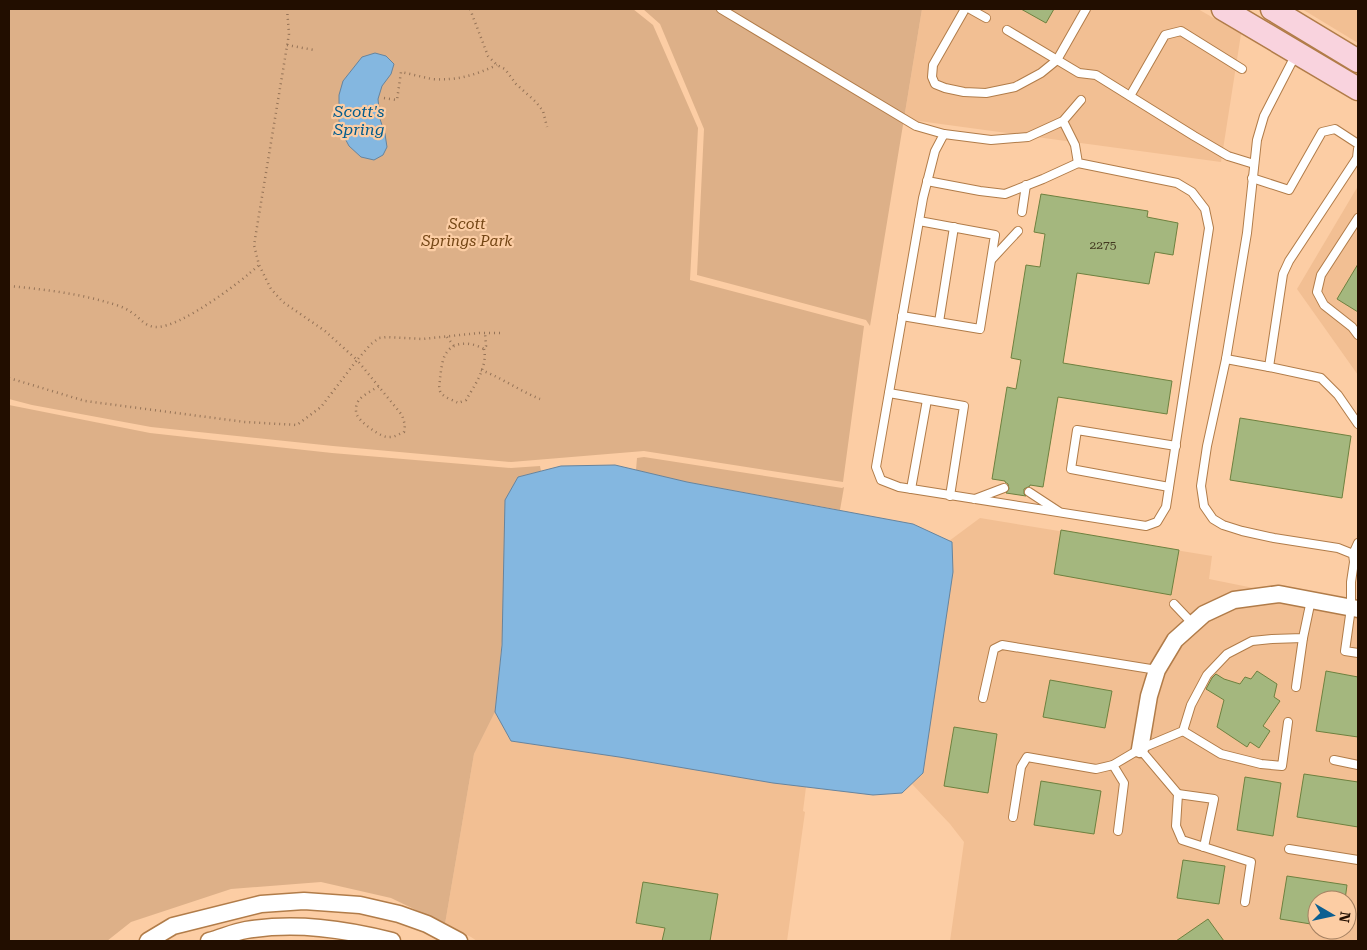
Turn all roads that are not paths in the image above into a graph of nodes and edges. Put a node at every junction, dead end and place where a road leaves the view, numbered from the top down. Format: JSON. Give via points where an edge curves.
{"nodes":[{"id":1,"x":721,"y":9,"type":"edge"},
{"id":2,"x":965,"y":9,"type":"edge"},
{"id":3,"x":970,"y":9,"type":"edge"},
{"id":4,"x":1086,"y":9,"type":"edge"},
{"id":5,"x":1224,"y":9,"type":"edge"},
{"id":6,"x":1272,"y":9,"type":"edge"},
{"id":7,"x":986,"y":18,"type":"dead end"},
{"id":8,"x":1007,"y":30,"type":"dead end"},
{"id":9,"x":1297,"y":52,"type":"junction"},
{"id":10,"x":1057,"y":60,"type":"junction"},
{"id":11,"x":1358,"y":61,"type":"edge"},
{"id":12,"x":1242,"y":70,"type":"dead end"},
{"id":13,"x":1358,"y":89,"type":"edge"},
{"id":14,"x":1130,"y":96,"type":"junction"},
{"id":15,"x":1081,"y":100,"type":"dead end"},
{"id":16,"x":1063,"y":121,"type":"junction"},
{"id":17,"x":944,"y":134,"type":"junction"},
{"id":18,"x":1358,"y":144,"type":"edge"},
{"id":19,"x":1358,"y":149,"type":"edge"},
{"id":20,"x":1078,"y":163,"type":"junction"},
{"id":21,"x":1254,"y":164,"type":"junction"},
{"id":22,"x":1252,"y":178,"type":"junction"},
{"id":23,"x":927,"y":181,"type":"junction"},
{"id":24,"x":1026,"y":186,"type":"junction"},
{"id":25,"x":1022,"y":212,"type":"dead end"},
{"id":26,"x":1358,"y":218,"type":"edge"},
{"id":27,"x":919,"y":221,"type":"junction"},
{"id":28,"x":954,"y":227,"type":"junction"},
{"id":29,"x":1018,"y":232,"type":"dead end"},
{"id":30,"x":991,"y":260,"type":"junction"},
{"id":31,"x":902,"y":316,"type":"junction"},
{"id":32,"x":939,"y":322,"type":"junction"},
{"id":33,"x":1358,"y":335,"type":"edge"},
{"id":34,"x":1226,"y":359,"type":"junction"},
{"id":35,"x":1269,"y":367,"type":"junction"},
{"id":36,"x":889,"y":393,"type":"junction"},
{"id":37,"x":927,"y":400,"type":"junction"},
{"id":38,"x":1358,"y":424,"type":"edge"},
{"id":39,"x":1176,"y":446,"type":"junction"},
{"id":40,"x":1169,"y":487,"type":"junction"},
{"id":41,"x":1004,"y":488,"type":"dead end"},
{"id":42,"x":911,"y":489,"type":"junction"},
{"id":43,"x":1029,"y":492,"type":"dead end"},
{"id":44,"x":950,"y":496,"type":"junction"},
{"id":45,"x":974,"y":499,"type":"junction"},
{"id":46,"x":1059,"y":513,"type":"junction"},
{"id":47,"x":1358,"y":543,"type":"edge"},
{"id":48,"x":1353,"y":554,"type":"junction"},
{"id":49,"x":1311,"y":600,"type":"junction"},
{"id":50,"x":1174,"y":604,"type":"dead end"},
{"id":51,"x":1355,"y":609,"type":"edge"},
{"id":52,"x":1193,"y":624,"type":"junction"},
{"id":53,"x":1303,"y":638,"type":"junction"},
{"id":54,"x":1358,"y":653,"type":"edge"},
{"id":55,"x":1158,"y":670,"type":"junction"},
{"id":56,"x":1296,"y":687,"type":"dead end"},
{"id":57,"x":983,"y":698,"type":"dead end"},
{"id":58,"x":1288,"y":722,"type":"dead end"},
{"id":59,"x":1183,"y":731,"type":"junction"},
{"id":60,"x":1140,"y":749,"type":"junction"},
{"id":61,"x":1334,"y":760,"type":"dead end"},
{"id":62,"x":1358,"y":764,"type":"edge"},
{"id":63,"x":1113,"y":765,"type":"junction"},
{"id":64,"x":1178,"y":794,"type":"junction"},
{"id":65,"x":1012,"y":818,"type":"dead end"},
{"id":66,"x":1118,"y":831,"type":"dead end"},
{"id":67,"x":1204,"y":847,"type":"junction"},
{"id":68,"x":1289,"y":848,"type":"dead end"},
{"id":69,"x":1358,"y":860,"type":"edge"},
{"id":70,"x":1245,"y":902,"type":"dead end"},
{"id":71,"x":269,"y":904,"type":"junction"},
{"id":72,"x":271,"y":928,"type":"junction"},
{"id":73,"x":148,"y":941,"type":"edge"},
{"id":74,"x":209,"y":941,"type":"edge"},
{"id":75,"x":392,"y":941,"type":"edge"},
{"id":76,"x":459,"y":941,"type":"edge"}],
"edges":[{"from":1,"to":17,"type":"lane","via":[[916,126]]},
{"from":2,"to":10,"type":"lane","via":[[933,65],[935,84],[964,92],[986,93],[1015,87]]},
{"from":3,"to":7,"type":"lane"},
{"from":4,"to":10,"type":"lane"},
{"from":5,"to":9,"type":"main road"},
{"from":6,"to":11,"type":"main road"},
{"from":8,"to":10,"type":"lane"},
{"from":9,"to":13,"type":"main road"},
{"from":9,"to":21,"type":"lane","via":[[1264,116]]},
{"from":10,"to":14,"type":"lane","via":[[1079,73],[1096,75]]},
{"from":12,"to":14,"type":"lane","via":[[1181,31],[1165,35]]},
{"from":14,"to":21,"type":"lane","via":[[1228,156]]},
{"from":15,"to":16,"type":"lane"},
{"from":16,"to":17,"type":"lane","via":[[1028,137],[990,140]]},
{"from":16,"to":20,"type":"lane","via":[[1075,145]]},
{"from":17,"to":23,"type":"lane","via":[[935,151]]},
{"from":18,"to":22,"type":"lane","via":[[1335,129],[1322,132],[1289,190]]},
{"from":19,"to":35,"type":"lane","via":[[1357,158],[1283,274]]},
{"from":20,"to":24,"type":"lane"},
{"from":20,"to":39,"type":"lane","via":[[1177,183],[1192,192],[1205,209],[1209,228]]},
{"from":21,"to":22,"type":"lane"},
{"from":22,"to":34,"type":"lane","via":[[1247,233]]},
{"from":23,"to":24,"type":"lane","via":[[1005,194]]},
{"from":23,"to":27,"type":"lane"},
{"from":24,"to":25,"type":"lane"},
{"from":26,"to":33,"type":"lane","via":[[1321,275],[1317,292],[1324,305]]},
{"from":27,"to":28,"type":"lane"},
{"from":27,"to":31,"type":"lane"},
{"from":28,"to":30,"type":"lane","via":[[995,235]]},
{"from":28,"to":32,"type":"lane"},
{"from":29,"to":30,"type":"lane"},
{"from":30,"to":32,"type":"lane","via":[[980,329]]},
{"from":31,"to":32,"type":"lane"},
{"from":31,"to":36,"type":"lane"},
{"from":34,"to":35,"type":"lane"},
{"from":34,"to":48,"type":"lane","via":[[1204,462],[1201,486],[1204,506],[1213,519],[1242,531],[1338,548]]},
{"from":35,"to":38,"type":"lane","via":[[1321,378],[1338,395]]},
{"from":36,"to":37,"type":"lane"},
{"from":36,"to":42,"type":"lane","via":[[876,467],[881,480]]},
{"from":37,"to":42,"type":"lane"},
{"from":37,"to":44,"type":"lane","via":[[964,406]]},
{"from":39,"to":40,"type":"lane"},
{"from":39,"to":40,"type":"lane","via":[[1077,430],[1071,469]]},
{"from":40,"to":46,"type":"lane","via":[[1166,507],[1157,522],[1146,526]]},
{"from":41,"to":45,"type":"lane"},
{"from":42,"to":44,"type":"lane"},
{"from":43,"to":46,"type":"lane"},
{"from":44,"to":45,"type":"lane"},
{"from":45,"to":46,"type":"lane"},
{"from":47,"to":48,"type":"lane"},
{"from":48,"to":51,"type":"lane","via":[[1351,582]]},
{"from":49,"to":51,"type":"street"},
{"from":49,"to":52,"type":"street","via":[[1279,594],[1234,600],[1204,614]]},
{"from":49,"to":53,"type":"lane"},
{"from":50,"to":52,"type":"lane"},
{"from":51,"to":54,"type":"lane","via":[[1345,651]]},
{"from":52,"to":55,"type":"street","via":[[1175,640]]},
{"from":53,"to":56,"type":"lane"},
{"from":53,"to":59,"type":"lane","via":[[1252,642],[1227,654],[1207,675],[1191,705]]},
{"from":55,"to":57,"type":"lane","via":[[1002,645],[994,649]]},
{"from":55,"to":60,"type":"street","via":[[1149,696]]},
{"from":58,"to":59,"type":"lane","via":[[1282,766],[1221,754]]},
{"from":59,"to":60,"type":"lane"},
{"from":60,"to":63,"type":"lane"},
{"from":60,"to":64,"type":"lane"},
{"from":61,"to":62,"type":"lane"},
{"from":63,"to":65,"type":"lane","via":[[1096,769],[1027,757],[1020,767]]},
{"from":63,"to":66,"type":"lane","via":[[1124,782]]},
{"from":64,"to":67,"type":"lane","via":[[1176,826],[1182,840]]},
{"from":64,"to":67,"type":"lane","via":[[1214,799]]},
{"from":67,"to":70,"type":"lane","via":[[1251,862]]},
{"from":68,"to":69,"type":"lane"},
{"from":71,"to":72,"type":"street"},
{"from":71,"to":73,"type":"street","via":[[173,926]]},
{"from":71,"to":76,"type":"street","via":[[304,900],[360,905],[427,924]]},
{"from":72,"to":74,"type":"street","via":[[245,930]]},
{"from":72,"to":75,"type":"street","via":[[309,926]]}]}
